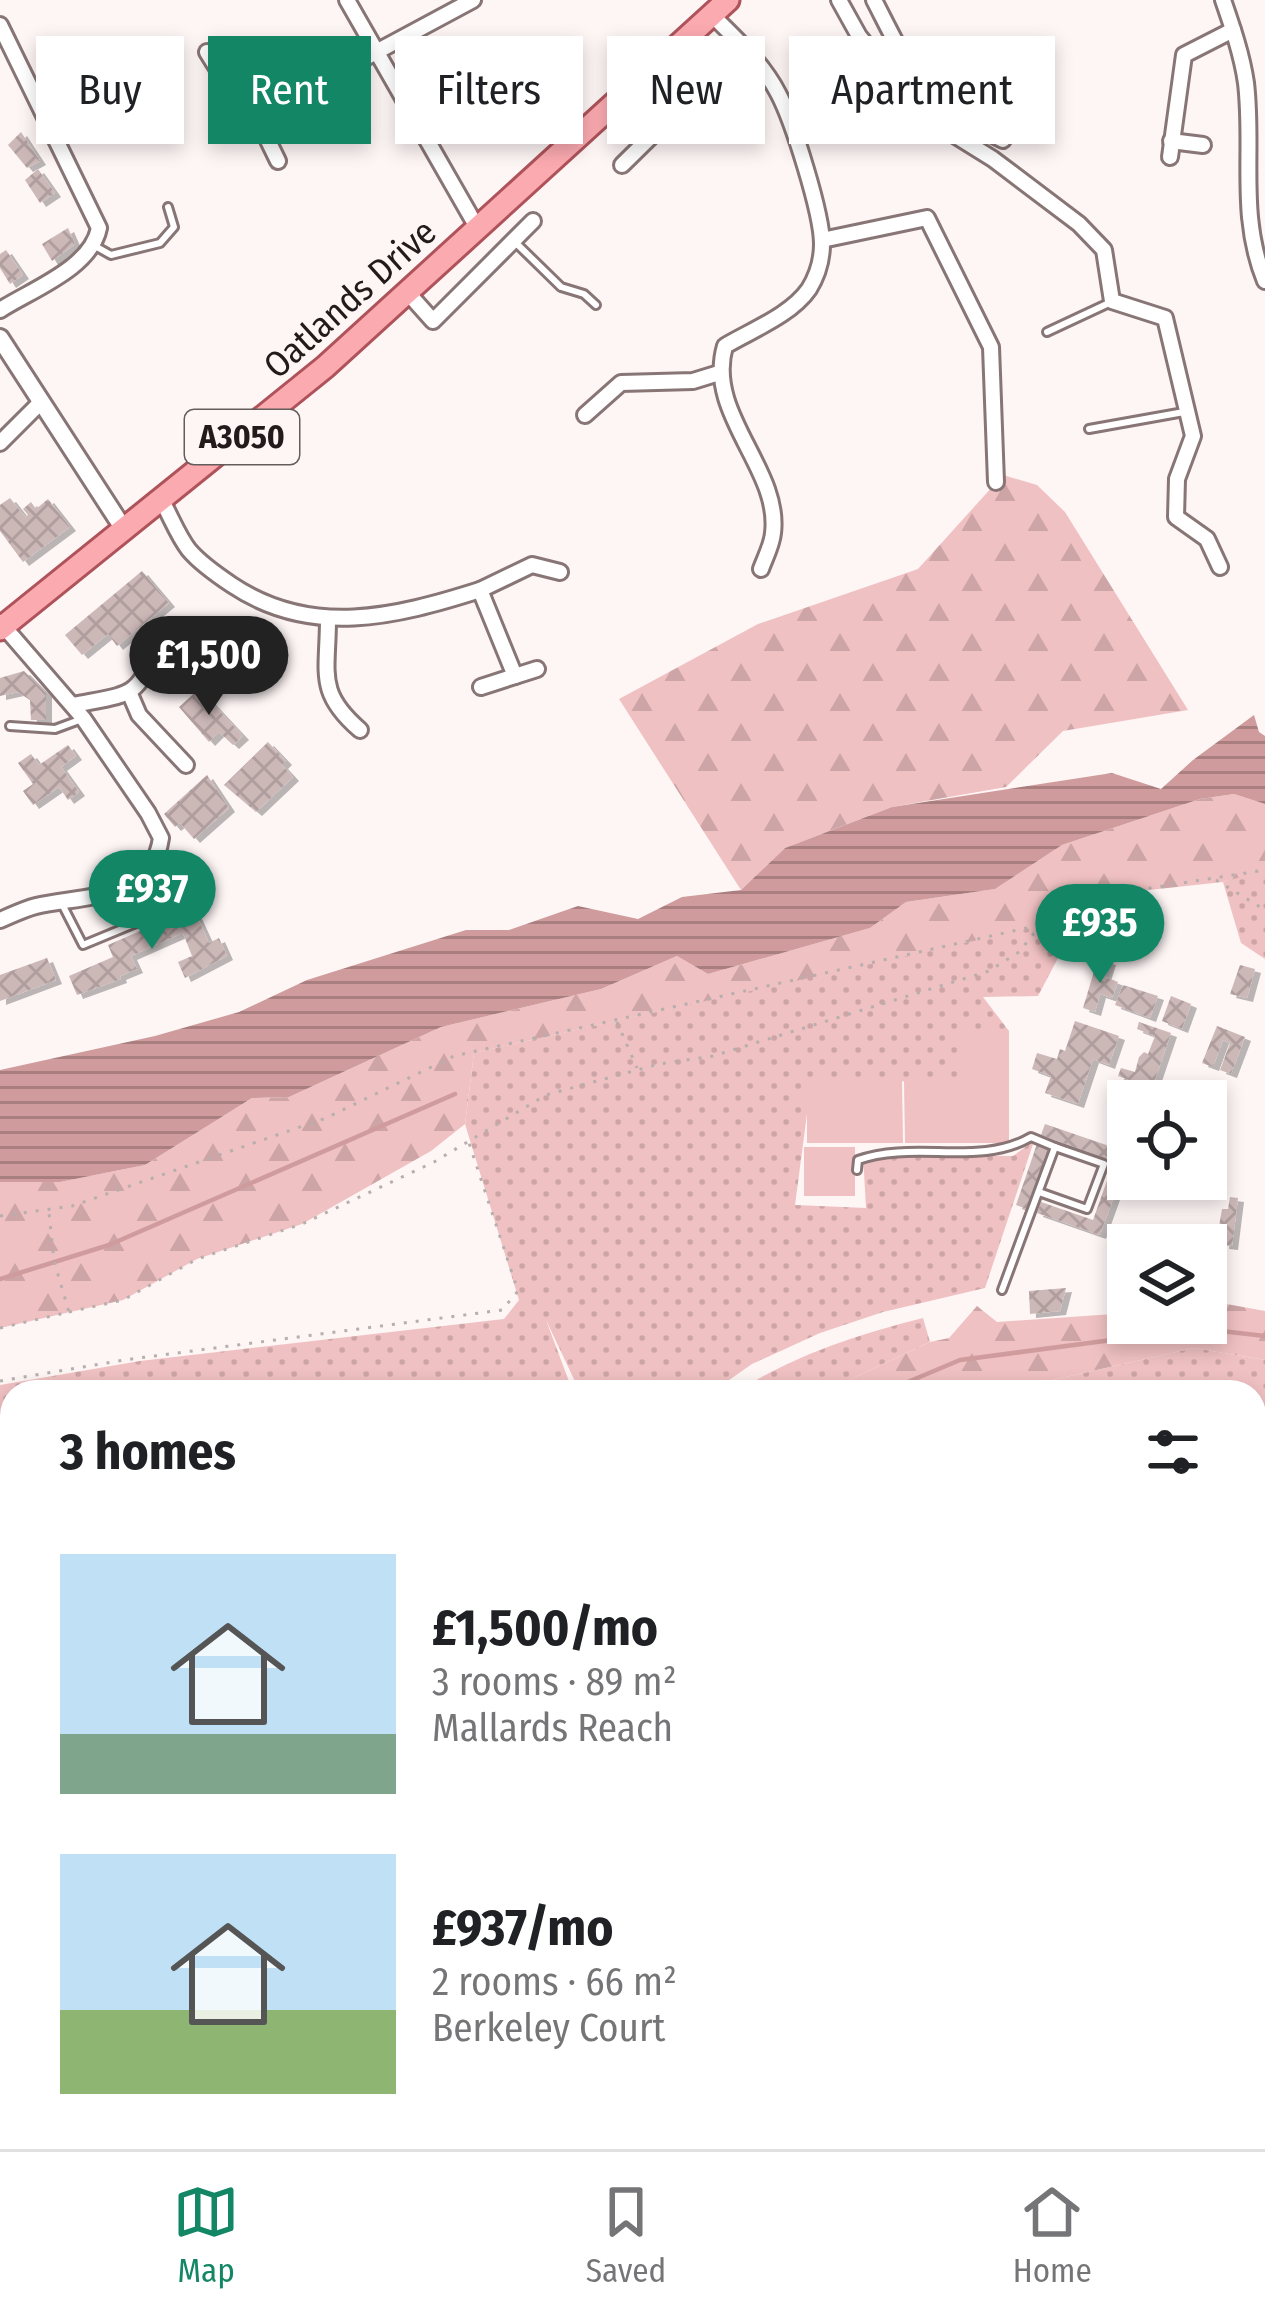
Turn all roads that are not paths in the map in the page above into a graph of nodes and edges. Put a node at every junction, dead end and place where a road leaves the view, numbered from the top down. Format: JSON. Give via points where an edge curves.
{"nodes":[{"id":1,"x":347,"y":0,"type":"edge"},
{"id":2,"x":473,"y":0,"type":"edge"},
{"id":3,"x":839,"y":0,"type":"edge"},
{"id":4,"x":874,"y":0,"type":"edge"},
{"id":5,"x":1223,"y":0,"type":"edge"},
{"id":6,"x":720,"y":8,"type":"edge"},
{"id":7,"x":0,"y":25,"type":"edge"},
{"id":8,"x":1233,"y":30,"type":"junction"},
{"id":9,"x":689,"y":36,"type":"edge"},
{"id":10,"x":891,"y":36,"type":"edge"},
{"id":11,"x":377,"y":54,"type":"junction"},
{"id":12,"x":371,"y":57,"type":"edge"},
{"id":13,"x":1265,"y":76,"type":"edge"},
{"id":14,"x":1246,"y":82,"type":"junction"},
{"id":15,"x":607,"y":109,"type":"edge"},
{"id":16,"x":270,"y":144,"type":"edge"},
{"id":17,"x":643,"y":144,"type":"edge"},
{"id":18,"x":1203,"y":145,"type":"dead end"},
{"id":19,"x":278,"y":161,"type":"dead end"},
{"id":20,"x":622,"y":166,"type":"dead end"},
{"id":21,"x":169,"y":207,"type":"dead end"},
{"id":22,"x":533,"y":220,"type":"dead end"},
{"id":23,"x":478,"y":229,"type":"junction"},
{"id":24,"x":514,"y":240,"type":"junction"},
{"id":25,"x":823,"y":240,"type":"junction"},
{"id":26,"x":95,"y":246,"type":"junction"},
{"id":27,"x":1265,"y":281,"type":"edge"},
{"id":28,"x":408,"y":293,"type":"junction"},
{"id":29,"x":1112,"y":301,"type":"junction"},
{"id":30,"x":596,"y":305,"type":"dead end"},
{"id":31,"x":0,"y":310,"type":"edge"},
{"id":32,"x":1047,"y":332,"type":"dead end"},
{"id":33,"x":0,"y":338,"type":"edge"},
{"id":34,"x":719,"y":374,"type":"junction"},
{"id":35,"x":40,"y":403,"type":"junction"},
{"id":36,"x":1187,"y":411,"type":"junction"},
{"id":37,"x":585,"y":415,"type":"dead end"},
{"id":38,"x":1089,"y":429,"type":"dead end"},
{"id":39,"x":0,"y":443,"type":"edge"},
{"id":40,"x":996,"y":482,"type":"dead end"},
{"id":41,"x":162,"y":501,"type":"junction"},
{"id":42,"x":125,"y":531,"type":"junction"},
{"id":43,"x":1220,"y":567,"type":"dead end"},
{"id":44,"x":761,"y":569,"type":"dead end"},
{"id":45,"x":560,"y":572,"type":"dead end"},
{"id":46,"x":480,"y":590,"type":"junction"},
{"id":47,"x":328,"y":620,"type":"junction"},
{"id":48,"x":1,"y":626,"type":"edge"},
{"id":49,"x":164,"y":639,"type":"dead end"},
{"id":50,"x":537,"y":669,"type":"dead end"},
{"id":51,"x":515,"y":676,"type":"junction"},
{"id":52,"x":481,"y":687,"type":"dead end"},
{"id":53,"x":130,"y":694,"type":"junction"},
{"id":54,"x":73,"y":705,"type":"junction"},
{"id":55,"x":83,"y":718,"type":"junction"},
{"id":56,"x":10,"y":726,"type":"dead end"},
{"id":57,"x":359,"y":730,"type":"dead end"},
{"id":58,"x":186,"y":765,"type":"dead end"},
{"id":59,"x":200,"y":896,"type":"dead end"},
{"id":60,"x":62,"y":902,"type":"junction"},
{"id":61,"x":0,"y":920,"type":"edge"},
{"id":62,"x":1055,"y":1147,"type":"junction"},
{"id":63,"x":857,"y":1170,"type":"dead end"},
{"id":64,"x":1039,"y":1192,"type":"junction"},
{"id":65,"x":1002,"y":1290,"type":"dead end"}],
"edges":[{"from":1,"to":11,"type":"street"},
{"from":2,"to":11,"type":"street"},
{"from":3,"to":29,"type":"street","via":[[924,116],[993,159],[1104,250]]},
{"from":4,"to":10,"type":"street"},
{"from":5,"to":8,"type":"street"},
{"from":6,"to":9,"type":"main road","name":"Oatlands Drive","number":"A3050"},
{"from":6,"to":25,"type":"street","via":[[777,91],[800,144]]},
{"from":7,"to":26,"type":"street","via":[[99,229]]},
{"from":8,"to":14,"type":"street"},
{"from":8,"to":18,"type":"street","via":[[1184,55],[1170,149]]},
{"from":11,"to":12,"type":"street"},
{"from":11,"to":23,"type":"street"},
{"from":13,"to":14,"type":"street"},
{"from":14,"to":27,"type":"street","via":[[1247,213]]},
{"from":15,"to":23,"type":"main road","name":"Oatlands Drive","number":"A3050"},
{"from":16,"to":19,"type":"street"},
{"from":17,"to":20,"type":"street"},
{"from":21,"to":26,"type":"lane","via":[[174,227],[160,244],[111,255]]},
{"from":22,"to":24,"type":"street"},
{"from":23,"to":28,"type":"main road","name":"Oatlands Drive","number":"A3050"},
{"from":24,"to":28,"type":"street","via":[[434,321]]},
{"from":24,"to":30,"type":"lane","via":[[561,287]]},
{"from":25,"to":34,"type":"street","via":[[806,294],[725,346]]},
{"from":25,"to":40,"type":"street","via":[[926,218],[991,346]]},
{"from":26,"to":31,"type":"street"},
{"from":28,"to":41,"type":"main road","name":"Oatlands Drive","number":"A3050"},
{"from":29,"to":32,"type":"lane"},
{"from":29,"to":36,"type":"street","via":[[1165,318]]},
{"from":33,"to":35,"type":"street"},
{"from":34,"to":37,"type":"street","via":[[621,383]]},
{"from":34,"to":44,"type":"street","via":[[768,495],[773,533]]},
{"from":35,"to":39,"type":"street"},
{"from":35,"to":42,"type":"street"},
{"from":36,"to":38,"type":"lane"},
{"from":36,"to":43,"type":"street","via":[[1193,436],[1177,479],[1176,518],[1207,539]]},
{"from":41,"to":42,"type":"main road","name":"Oatlands Drive","number":"A3050"},
{"from":41,"to":47,"type":"street","via":[[189,550],[218,576],[289,614]]},
{"from":42,"to":48,"type":"main road","name":"Oatlands Drive","number":"A3050"},
{"from":45,"to":46,"type":"street","via":[[532,565]]},
{"from":46,"to":47,"type":"street","via":[[415,611]]},
{"from":46,"to":51,"type":"street"},
{"from":47,"to":57,"type":"street","via":[[332,704]]},
{"from":48,"to":54,"type":"street"},
{"from":49,"to":53,"type":"street"},
{"from":50,"to":51,"type":"street"},
{"from":51,"to":52,"type":"street"},
{"from":53,"to":54,"type":"street"},
{"from":53,"to":58,"type":"street"},
{"from":54,"to":55,"type":"street"},
{"from":55,"to":56,"type":"lane","via":[[56,729]]},
{"from":55,"to":60,"type":"street","via":[[161,838],[154,862],[133,884]]},
{"from":59,"to":60,"type":"lane","via":[[82,945]]},
{"from":60,"to":61,"type":"street"},
{"from":62,"to":63,"type":"lane","via":[[1031,1137],[1008,1150],[882,1151],[858,1160]]},
{"from":62,"to":64,"type":"lane"},
{"from":62,"to":64,"type":"lane","via":[[1104,1164],[1087,1209]]},
{"from":64,"to":65,"type":"lane"}]}
